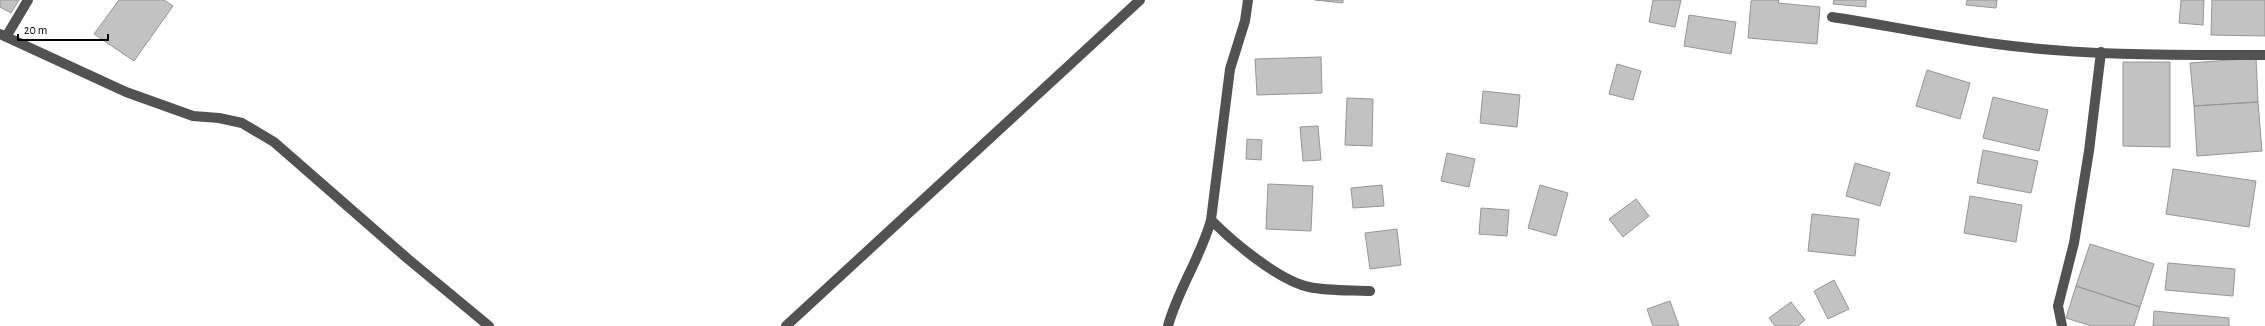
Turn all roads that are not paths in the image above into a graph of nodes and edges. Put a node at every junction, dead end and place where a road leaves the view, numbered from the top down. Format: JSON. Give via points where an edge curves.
{"nodes":[{"id":1,"x":28,"y":0,"type":"edge"},
{"id":2,"x":1140,"y":0,"type":"edge"},
{"id":3,"x":1248,"y":0,"type":"edge"},
{"id":4,"x":1832,"y":17,"type":"dead end"},
{"id":5,"x":3,"y":35,"type":"edge"},
{"id":6,"x":2101,"y":52,"type":"junction"},
{"id":7,"x":2265,"y":55,"type":"edge"},
{"id":8,"x":1211,"y":220,"type":"junction"},
{"id":9,"x":1370,"y":291,"type":"dead end"},
{"id":10,"x":489,"y":326,"type":"edge"},
{"id":11,"x":786,"y":326,"type":"edge"},
{"id":12,"x":1168,"y":326,"type":"edge"},
{"id":13,"x":2062,"y":326,"type":"edge"}],
"edges":[{"from":1,"to":5,"type":"street"},
{"from":2,"to":11,"type":"street"},
{"from":3,"to":8,"type":"street","via":[[1245,21],[1230,69]]},
{"from":4,"to":6,"type":"street","via":[[1995,44]]},
{"from":5,"to":10,"type":"street","via":[[126,92],[193,116],[242,123],[267,138]]},
{"from":6,"to":7,"type":"street"},
{"from":6,"to":13,"type":"street","via":[[2074,243],[2058,306]]},
{"from":8,"to":9,"type":"street","via":[[1251,255],[1300,284],[1323,289]]},
{"from":8,"to":12,"type":"street","via":[[1195,262],[1178,296]]}]}
